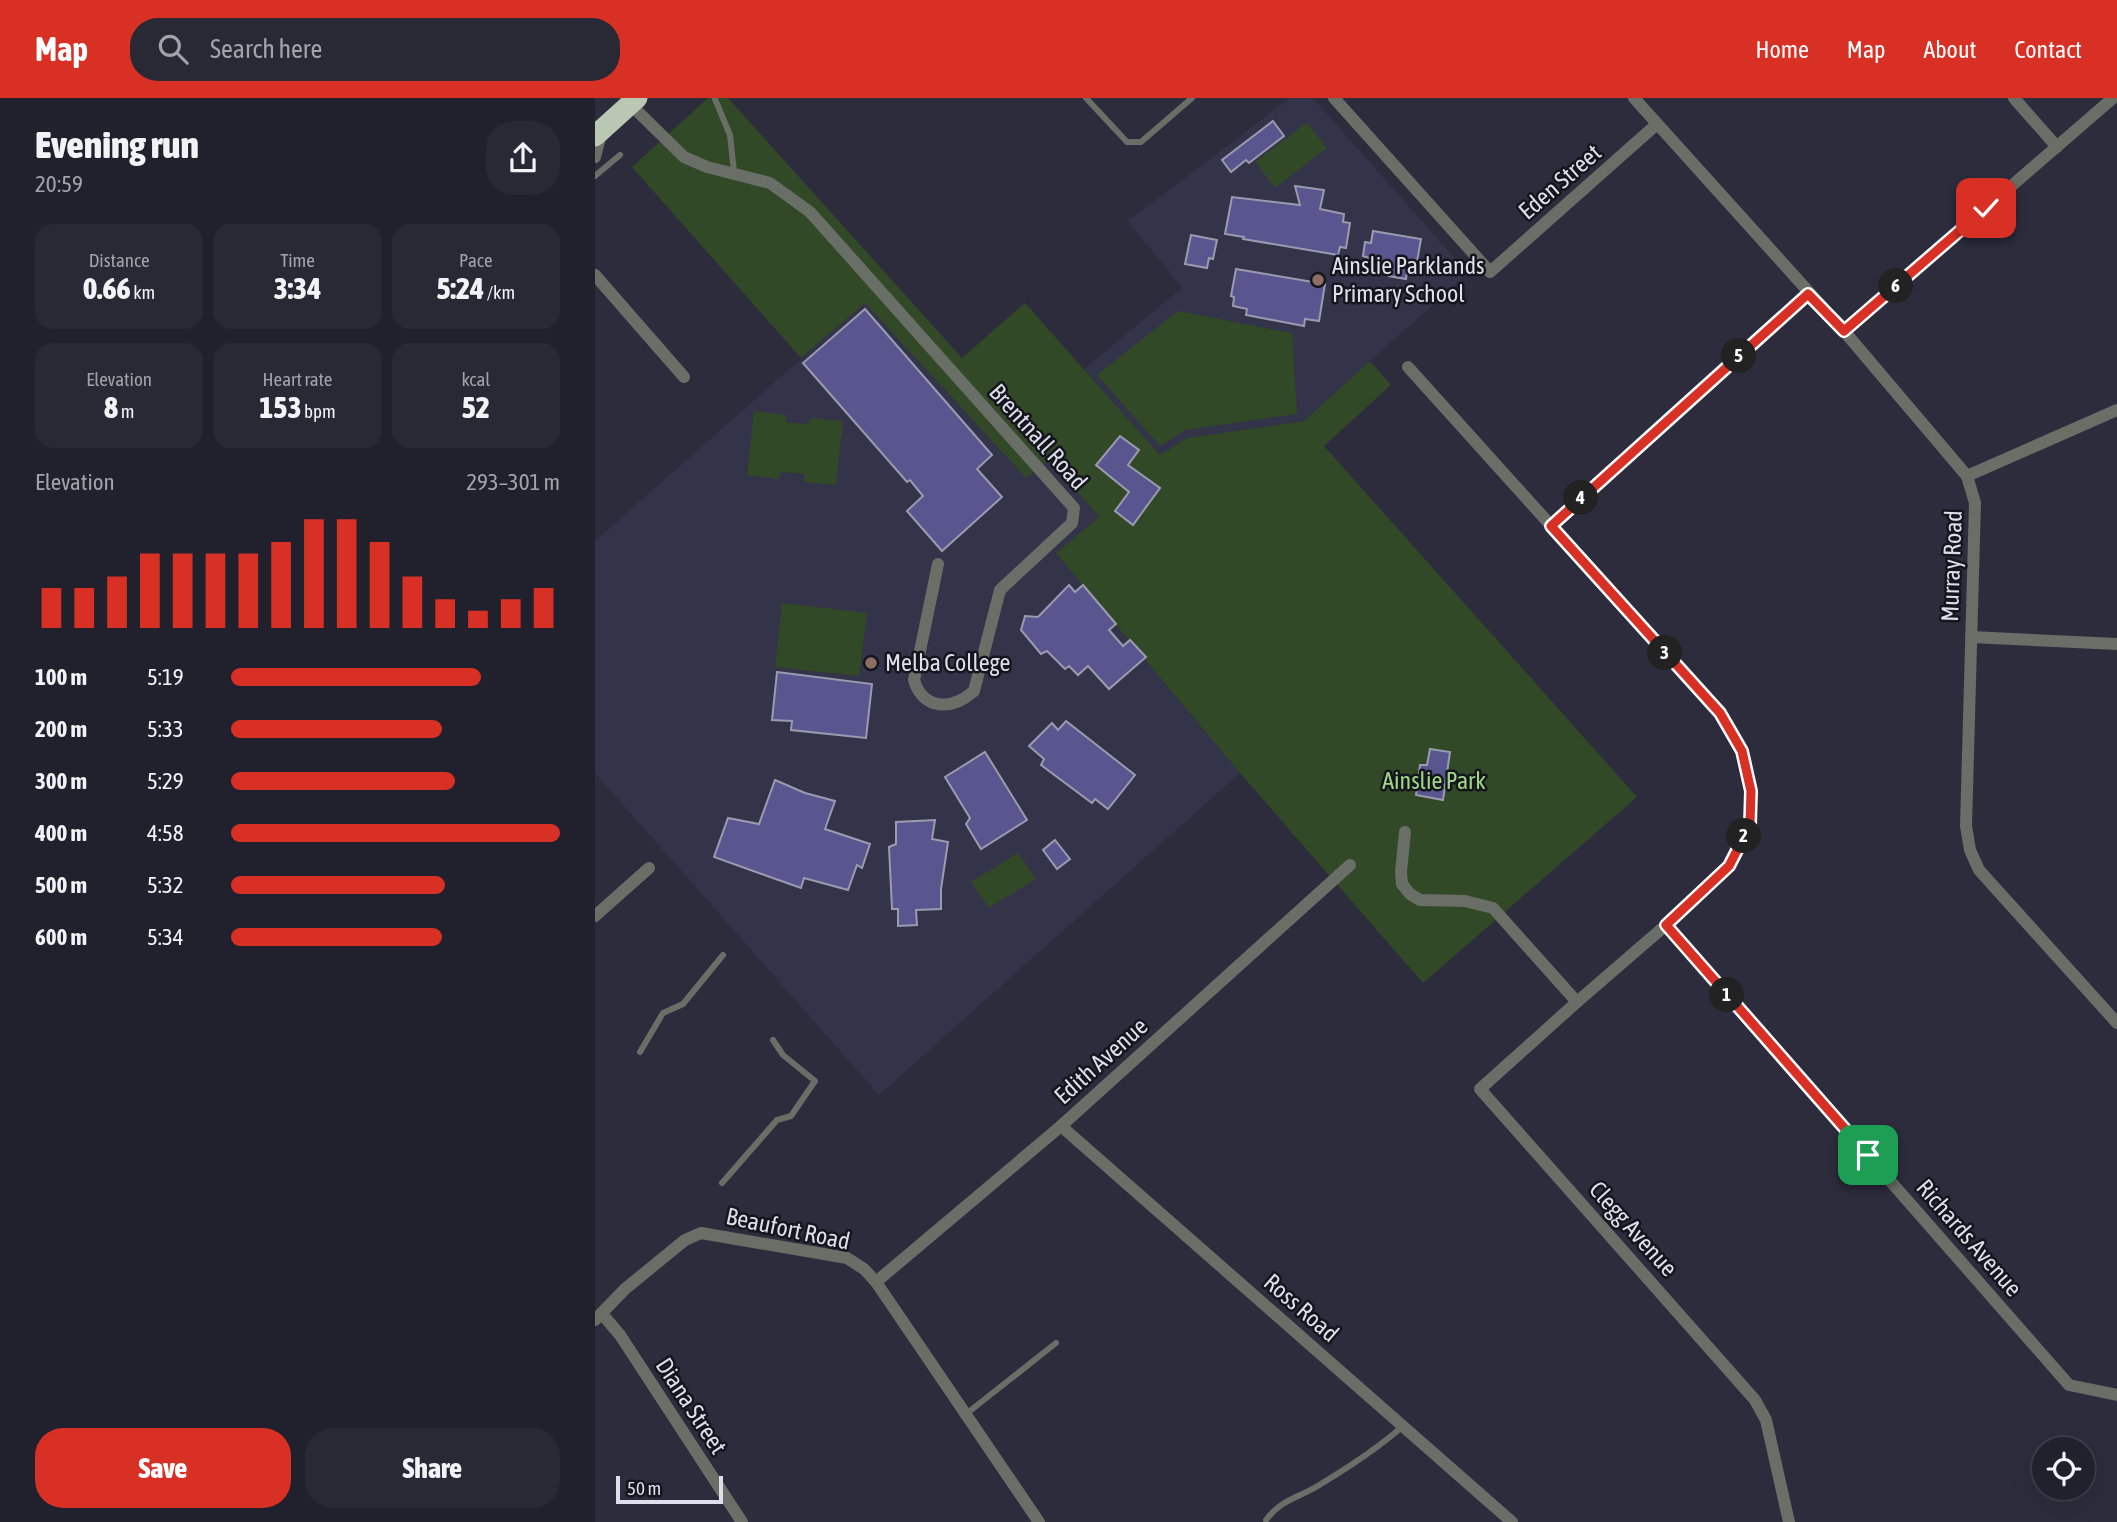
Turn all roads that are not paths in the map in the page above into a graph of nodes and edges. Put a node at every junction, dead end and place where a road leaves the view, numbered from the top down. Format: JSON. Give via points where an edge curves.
{"nodes":[{"id":1,"x":1086,"y":98,"type":"edge"},
{"id":2,"x":1192,"y":98,"type":"edge"},
{"id":3,"x":1334,"y":98,"type":"edge"},
{"id":4,"x":1634,"y":98,"type":"edge"},
{"id":5,"x":2014,"y":98,"type":"edge"},
{"id":6,"x":2113,"y":98,"type":"edge"},
{"id":7,"x":715,"y":99,"type":"edge"},
{"id":8,"x":631,"y":100,"type":"edge"},
{"id":9,"x":1657,"y":124,"type":"junction"},
{"id":10,"x":599,"y":133,"type":"edge"},
{"id":11,"x":2057,"y":147,"type":"junction"},
{"id":12,"x":620,"y":155,"type":"dead end"},
{"id":13,"x":595,"y":157,"type":"edge"},
{"id":14,"x":734,"y":172,"type":"junction"},
{"id":15,"x":595,"y":176,"type":"edge"},
{"id":16,"x":595,"y":275,"type":"edge"},
{"id":17,"x":1808,"y":294,"type":"junction"},
{"id":18,"x":1844,"y":331,"type":"junction"},
{"id":19,"x":1408,"y":368,"type":"dead end"},
{"id":20,"x":684,"y":377,"type":"dead end"},
{"id":21,"x":2117,"y":410,"type":"edge"},
{"id":22,"x":1967,"y":476,"type":"junction"},
{"id":23,"x":1551,"y":526,"type":"junction"},
{"id":24,"x":938,"y":564,"type":"dead end"},
{"id":25,"x":1971,"y":637,"type":"junction"},
{"id":26,"x":2117,"y":644,"type":"edge"},
{"id":27,"x":1405,"y":832,"type":"dead end"},
{"id":28,"x":1350,"y":865,"type":"dead end"},
{"id":29,"x":649,"y":868,"type":"dead end"},
{"id":30,"x":595,"y":916,"type":"edge"},
{"id":31,"x":1666,"y":925,"type":"junction"},
{"id":32,"x":723,"y":955,"type":"dead end"},
{"id":33,"x":1577,"y":1002,"type":"junction"},
{"id":34,"x":2117,"y":1023,"type":"edge"},
{"id":35,"x":773,"y":1040,"type":"dead end"},
{"id":36,"x":640,"y":1052,"type":"dead end"},
{"id":37,"x":1061,"y":1126,"type":"junction"},
{"id":38,"x":722,"y":1183,"type":"dead end"},
{"id":39,"x":876,"y":1282,"type":"junction"},
{"id":40,"x":599,"y":1317,"type":"edge"},
{"id":41,"x":1056,"y":1343,"type":"dead end"},
{"id":42,"x":2117,"y":1395,"type":"edge"},
{"id":43,"x":966,"y":1414,"type":"junction"},
{"id":44,"x":1404,"y":1425,"type":"junction"},
{"id":45,"x":1266,"y":1520,"type":"edge"},
{"id":46,"x":741,"y":1522,"type":"edge"},
{"id":47,"x":1039,"y":1522,"type":"edge"},
{"id":48,"x":1512,"y":1522,"type":"edge"},
{"id":49,"x":1789,"y":1522,"type":"edge"}],
"edges":[{"from":1,"to":2,"type":"lane","via":[[1134,144]]},
{"from":3,"to":9,"type":"street","name":"Eden Street","via":[[1490,272]]},
{"from":4,"to":9,"type":"street","name":"Murray Road"},
{"from":5,"to":11,"type":"street"},
{"from":6,"to":11,"type":"street"},
{"from":7,"to":14,"type":"lane","via":[[730,135]]},
{"from":8,"to":10,"type":"highway"},
{"from":8,"to":14,"type":"street","name":"Brentnall Road","via":[[684,157]]},
{"from":9,"to":17,"type":"street","name":"Murray Road"},
{"from":10,"to":13,"type":"street"},
{"from":11,"to":18,"type":"street"},
{"from":12,"to":15,"type":"lane"},
{"from":14,"to":24,"type":"street","name":"Brentnall Road","via":[[770,184],[810,212],[1074,508],[1072,523],[1000,590],[974,691],[964,701],[944,705],[927,701],[914,680]]},
{"from":16,"to":20,"type":"street"},
{"from":17,"to":18,"type":"street","name":"Murray Road"},
{"from":17,"to":23,"type":"street"},
{"from":18,"to":22,"type":"street","name":"Murray Road"},
{"from":19,"to":23,"type":"street"},
{"from":21,"to":22,"type":"street"},
{"from":22,"to":25,"type":"street","name":"Murray Road","via":[[1975,503]]},
{"from":23,"to":31,"type":"street","via":[[1720,713],[1742,751],[1751,791],[1750,825],[1729,866]]},
{"from":25,"to":26,"type":"street"},
{"from":25,"to":34,"type":"street","name":"Murray Road","via":[[1966,826],[1970,849],[1979,870]]},
{"from":27,"to":33,"type":"street","via":[[1401,872],[1402,884],[1410,894],[1420,900],[1465,901],[1493,908]]},
{"from":28,"to":37,"type":"street","name":"Edith Avenue"},
{"from":29,"to":30,"type":"street"},
{"from":31,"to":33,"type":"street"},
{"from":31,"to":42,"type":"street","name":"Richards Avenue","via":[[2070,1385]]},
{"from":32,"to":36,"type":"lane","via":[[683,1004],[663,1013]]},
{"from":33,"to":49,"type":"street","name":"Clegg Avenue","via":[[1480,1088],[1755,1400],[1766,1420]]},
{"from":35,"to":38,"type":"lane","via":[[783,1055],[815,1081],[791,1116],[777,1120]]},
{"from":37,"to":39,"type":"street","name":"Edith Avenue"},
{"from":37,"to":44,"type":"street","name":"Ross Road"},
{"from":39,"to":40,"type":"street","name":"Beaufort Road","via":[[847,1258],[701,1233],[685,1240],[625,1289]]},
{"from":39,"to":43,"type":"street","name":"Beaufort Road"},
{"from":40,"to":46,"type":"street","name":"Diana Street","via":[[620,1335]]},
{"from":41,"to":43,"type":"lane"},
{"from":43,"to":47,"type":"street","name":"Beaufort Road"},
{"from":44,"to":45,"type":"lane","via":[[1313,1489],[1277,1505]]},
{"from":44,"to":48,"type":"street","name":"Ross Road"}]}
